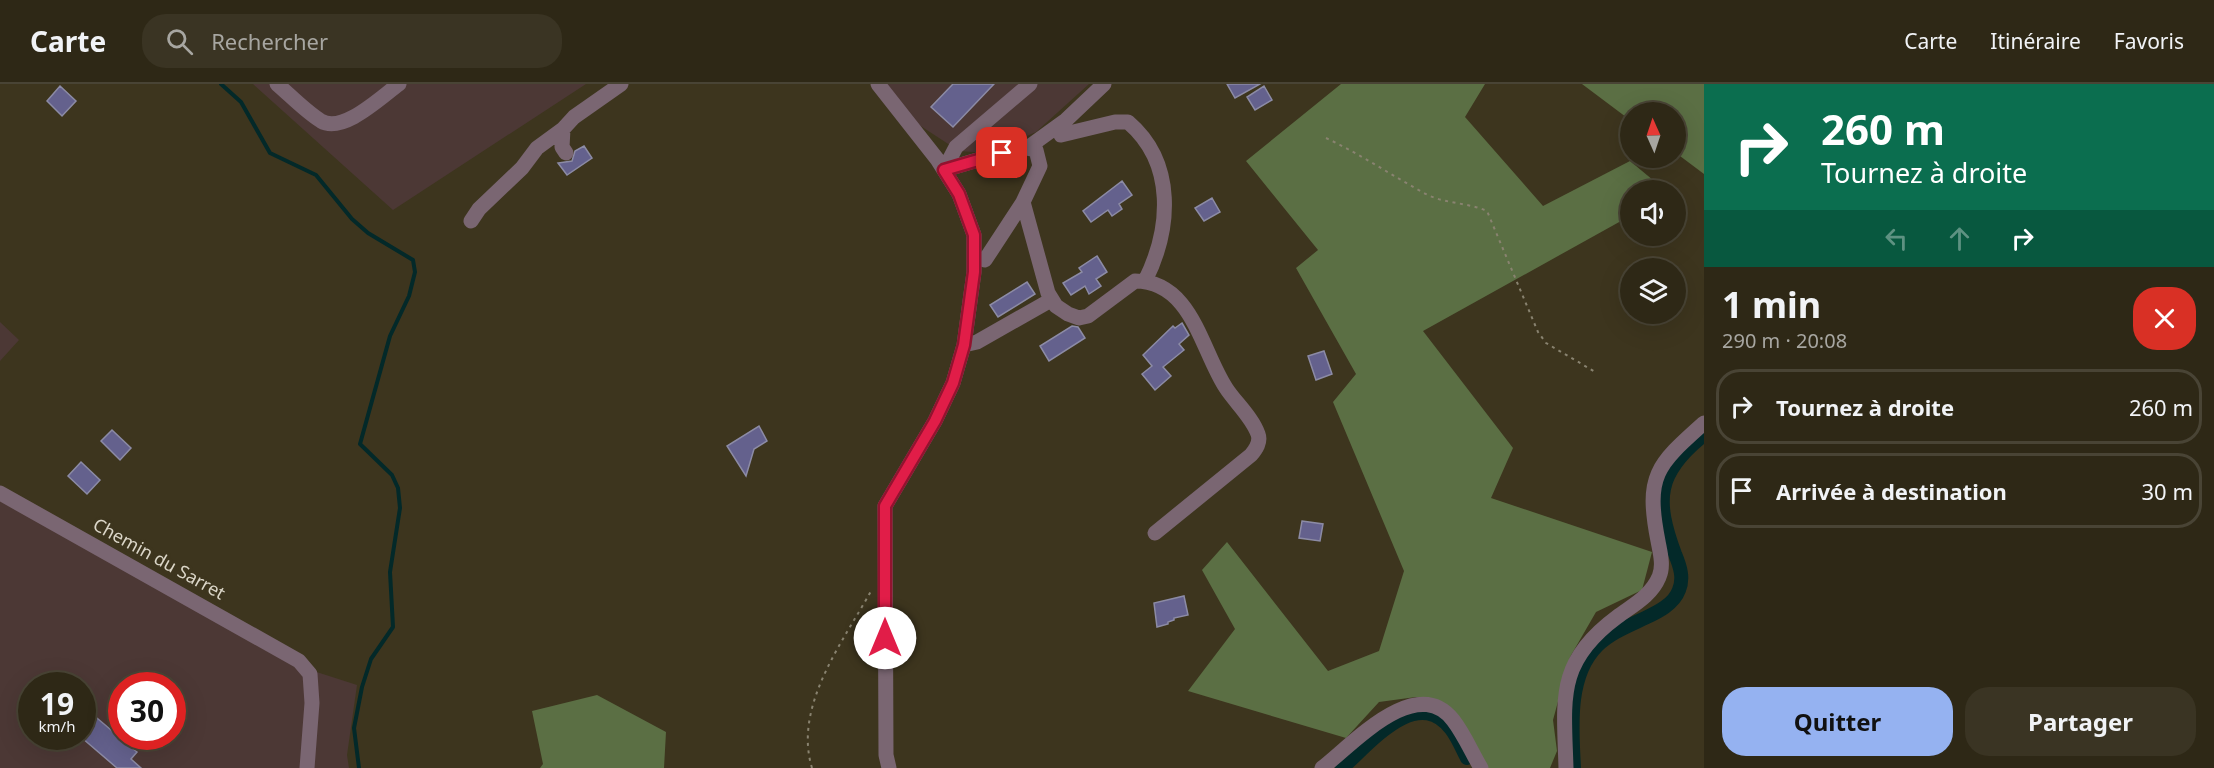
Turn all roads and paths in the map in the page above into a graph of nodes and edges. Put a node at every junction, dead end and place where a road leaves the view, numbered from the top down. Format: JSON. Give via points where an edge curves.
{"nodes":[{"id":1,"x":277,"y":84,"type":"edge"},
{"id":2,"x":399,"y":84,"type":"edge"},
{"id":3,"x":621,"y":84,"type":"edge"},
{"id":4,"x":878,"y":84,"type":"edge"},
{"id":5,"x":1030,"y":84,"type":"edge"},
{"id":6,"x":1102,"y":85,"type":"edge"},
{"id":7,"x":1057,"y":128,"type":"junction"},
{"id":8,"x":563,"y":129,"type":"junction"},
{"id":9,"x":1326,"y":138,"type":"dead end"},
{"id":10,"x":1030,"y":146,"type":"junction"},
{"id":11,"x":566,"y":153,"type":"dead end"},
{"id":12,"x":944,"y":170,"type":"junction"},
{"id":13,"x":1023,"y":202,"type":"junction"},
{"id":14,"x":471,"y":221,"type":"dead end"},
{"id":15,"x":986,"y":260,"type":"dead end"},
{"id":16,"x":1145,"y":281,"type":"junction"},
{"id":17,"x":1051,"y":300,"type":"junction"},
{"id":18,"x":964,"y":345,"type":"junction"},
{"id":19,"x":1597,"y":374,"type":"dead end"},
{"id":20,"x":1704,"y":423,"type":"edge"},
{"id":21,"x":0,"y":493,"type":"edge"},
{"id":22,"x":1155,"y":533,"type":"dead end"},
{"id":23,"x":874,"y":587,"type":"dead end"},
{"id":24,"x":308,"y":768,"type":"edge"},
{"id":25,"x":812,"y":768,"type":"edge"},
{"id":26,"x":889,"y":768,"type":"edge"},
{"id":27,"x":1322,"y":768,"type":"edge"},
{"id":28,"x":1481,"y":768,"type":"edge"},
{"id":29,"x":1566,"y":768,"type":"edge"}],
"edges":[{"from":1,"to":2,"type":"street","via":[[322,122],[334,124],[349,121]]},
{"from":3,"to":8,"type":"street"},
{"from":4,"to":12,"type":"street"},
{"from":5,"to":12,"type":"street","via":[[956,147]]},
{"from":6,"to":7,"type":"street"},
{"from":7,"to":10,"type":"street"},
{"from":7,"to":16,"type":"street","via":[[1065,135],[1128,122],[1148,144],[1166,206],[1161,244]]},
{"from":8,"to":11,"type":"street","via":[[562,147]]},
{"from":8,"to":14,"type":"street","via":[[537,148]]},
{"from":9,"to":19,"type":"path","via":[[1425,194],[1487,211],[1538,332],[1546,343]]},
{"from":10,"to":12,"type":"street"},
{"from":10,"to":13,"type":"street","via":[[1036,150],[1040,166]]},
{"from":12,"to":18,"type":"street","via":[[959,194],[974,235],[974,272]]},
{"from":13,"to":15,"type":"street"},
{"from":13,"to":17,"type":"street"},
{"from":16,"to":17,"type":"street","via":[[1128,284],[1088,316],[1079,318]]},
{"from":16,"to":22,"type":"street","via":[[1166,289],[1177,299],[1259,441],[1251,455]]},
{"from":17,"to":18,"type":"street","via":[[977,342]]},
{"from":18,"to":26,"type":"street","via":[[953,383],[935,421],[885,506]]},
{"from":20,"to":29,"type":"street","via":[[1671,452],[1654,484],[1652,507],[1661,573],[1652,591],[1591,638],[1576,658],[1564,704]]},
{"from":21,"to":24,"type":"street","name":"Chemin du Sarret","via":[[299,661],[310,674]]},
{"from":23,"to":25,"type":"path","via":[[820,684],[811,709],[807,735]]},
{"from":27,"to":28,"type":"street","via":[[1391,712],[1425,705],[1452,719]]}]}
